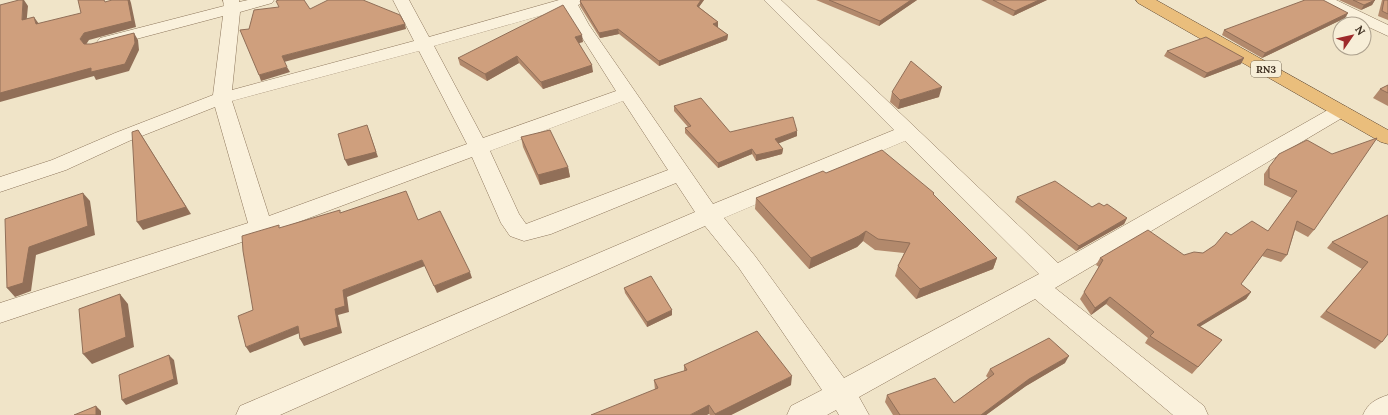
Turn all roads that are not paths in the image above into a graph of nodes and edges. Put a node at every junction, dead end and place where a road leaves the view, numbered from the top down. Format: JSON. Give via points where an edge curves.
{"nodes":[{"id":1,"x":266,"y":0,"type":"edge"},
{"id":2,"x":401,"y":0,"type":"edge"},
{"id":3,"x":772,"y":0,"type":"edge"},
{"id":4,"x":1144,"y":0,"type":"edge"},
{"id":5,"x":1323,"y":0,"type":"edge"},
{"id":6,"x":571,"y":1,"type":"edge"},
{"id":7,"x":231,"y":4,"type":"edge"},
{"id":8,"x":1388,"y":31,"type":"edge"},
{"id":9,"x":424,"y":44,"type":"junction"},
{"id":10,"x":95,"y":45,"type":"edge"},
{"id":11,"x":627,"y":93,"type":"junction"},
{"id":12,"x":222,"y":98,"type":"junction"},
{"id":13,"x":1340,"y":111,"type":"junction"},
{"id":14,"x":908,"y":132,"type":"junction"},
{"id":15,"x":1388,"y":138,"type":"edge"},
{"id":16,"x":478,"y":147,"type":"junction"},
{"id":17,"x":681,"y":173,"type":"junction"},
{"id":18,"x":0,"y":185,"type":"edge"},
{"id":19,"x":709,"y":215,"type":"junction"},
{"id":20,"x":261,"y":227,"type":"junction"},
{"id":21,"x":1046,"y":281,"type":"junction"},
{"id":22,"x":0,"y":313,"type":"edge"},
{"id":23,"x":841,"y":393,"type":"junction"},
{"id":24,"x":1388,"y":407,"type":"edge"},
{"id":25,"x":250,"y":415,"type":"edge"},
{"id":26,"x":800,"y":415,"type":"edge"},
{"id":27,"x":855,"y":415,"type":"edge"},
{"id":28,"x":1194,"y":415,"type":"edge"},
{"id":29,"x":1377,"y":415,"type":"edge"}],
"edges":[{"from":1,"to":7,"type":"street"},
{"from":2,"to":9,"type":"street"},
{"from":3,"to":14,"type":"street"},
{"from":4,"to":13,"type":"highway","number":"RN3"},
{"from":5,"to":8,"type":"street"},
{"from":6,"to":9,"type":"street"},
{"from":6,"to":11,"type":"street","via":[[581,25]]},
{"from":7,"to":10,"type":"street"},
{"from":7,"to":12,"type":"street"},
{"from":9,"to":12,"type":"street"},
{"from":9,"to":16,"type":"street"},
{"from":11,"to":16,"type":"street"},
{"from":11,"to":17,"type":"street"},
{"from":12,"to":18,"type":"street","via":[[59,165]]},
{"from":12,"to":20,"type":"street"},
{"from":13,"to":15,"type":"highway","number":"RN3"},
{"from":13,"to":21,"type":"street"},
{"from":14,"to":19,"type":"street"},
{"from":14,"to":21,"type":"street"},
{"from":16,"to":17,"type":"street","via":[[509,217],[518,230],[524,233],[543,228]]},
{"from":16,"to":20,"type":"street"},
{"from":17,"to":19,"type":"street"},
{"from":19,"to":23,"type":"street","via":[[747,262]]},
{"from":19,"to":25,"type":"street"},
{"from":20,"to":22,"type":"street"},
{"from":21,"to":23,"type":"street"},
{"from":21,"to":28,"type":"street"},
{"from":23,"to":26,"type":"street"},
{"from":23,"to":27,"type":"street"},
{"from":24,"to":29,"type":"street"}]}
